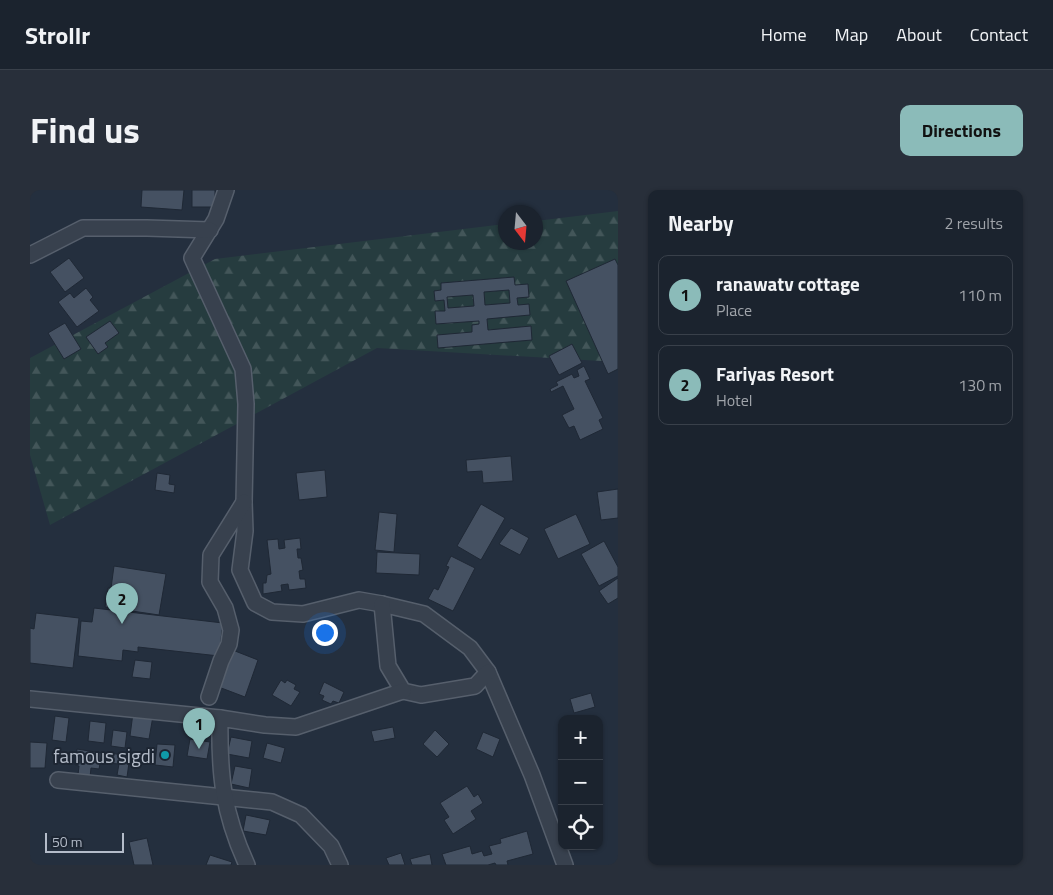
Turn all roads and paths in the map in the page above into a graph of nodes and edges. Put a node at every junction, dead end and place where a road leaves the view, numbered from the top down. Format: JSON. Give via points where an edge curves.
{"nodes":[{"id":1,"x":226,"y":190,"type":"edge"},
{"id":2,"x":210,"y":230,"type":"junction"},
{"id":3,"x":30,"y":255,"type":"edge"},
{"id":4,"x":244,"y":502,"type":"junction"},
{"id":5,"x":382,"y":604,"type":"junction"},
{"id":6,"x":488,"y":672,"type":"junction"},
{"id":7,"x":403,"y":691,"type":"junction"},
{"id":8,"x":209,"y":697,"type":"dead end"},
{"id":9,"x":30,"y":699,"type":"edge"},
{"id":10,"x":220,"y":718,"type":"junction"},
{"id":11,"x":58,"y":780,"type":"dead end"},
{"id":12,"x":224,"y":797,"type":"junction"},
{"id":13,"x":247,"y":865,"type":"edge"},
{"id":14,"x":340,"y":865,"type":"edge"},
{"id":15,"x":565,"y":865,"type":"edge"}],
"edges":[{"from":1,"to":2,"type":"street"},
{"from":2,"to":3,"type":"street","via":[[83,228]]},
{"from":2,"to":4,"type":"street","via":[[192,258],[243,369],[246,404]]},
{"from":4,"to":5,"type":"street","via":[[245,531],[240,570],[255,603],[272,612],[303,614],[359,600]]},
{"from":4,"to":8,"type":"street","via":[[210,555],[210,582],[225,608],[231,630]]},
{"from":5,"to":6,"type":"street","via":[[424,614],[470,648]]},
{"from":5,"to":7,"type":"street","via":[[388,666]]},
{"from":6,"to":7,"type":"street","via":[[475,686],[421,695]]},
{"from":6,"to":15,"type":"street","via":[[532,775]]},
{"from":7,"to":10,"type":"street","via":[[296,727]]},
{"from":9,"to":10,"type":"street"},
{"from":10,"to":12,"type":"street","via":[[219,758]]},
{"from":11,"to":12,"type":"street"},
{"from":12,"to":13,"type":"street","via":[[235,838]]},
{"from":12,"to":14,"type":"street","via":[[272,802],[301,815],[330,846]]}]}
